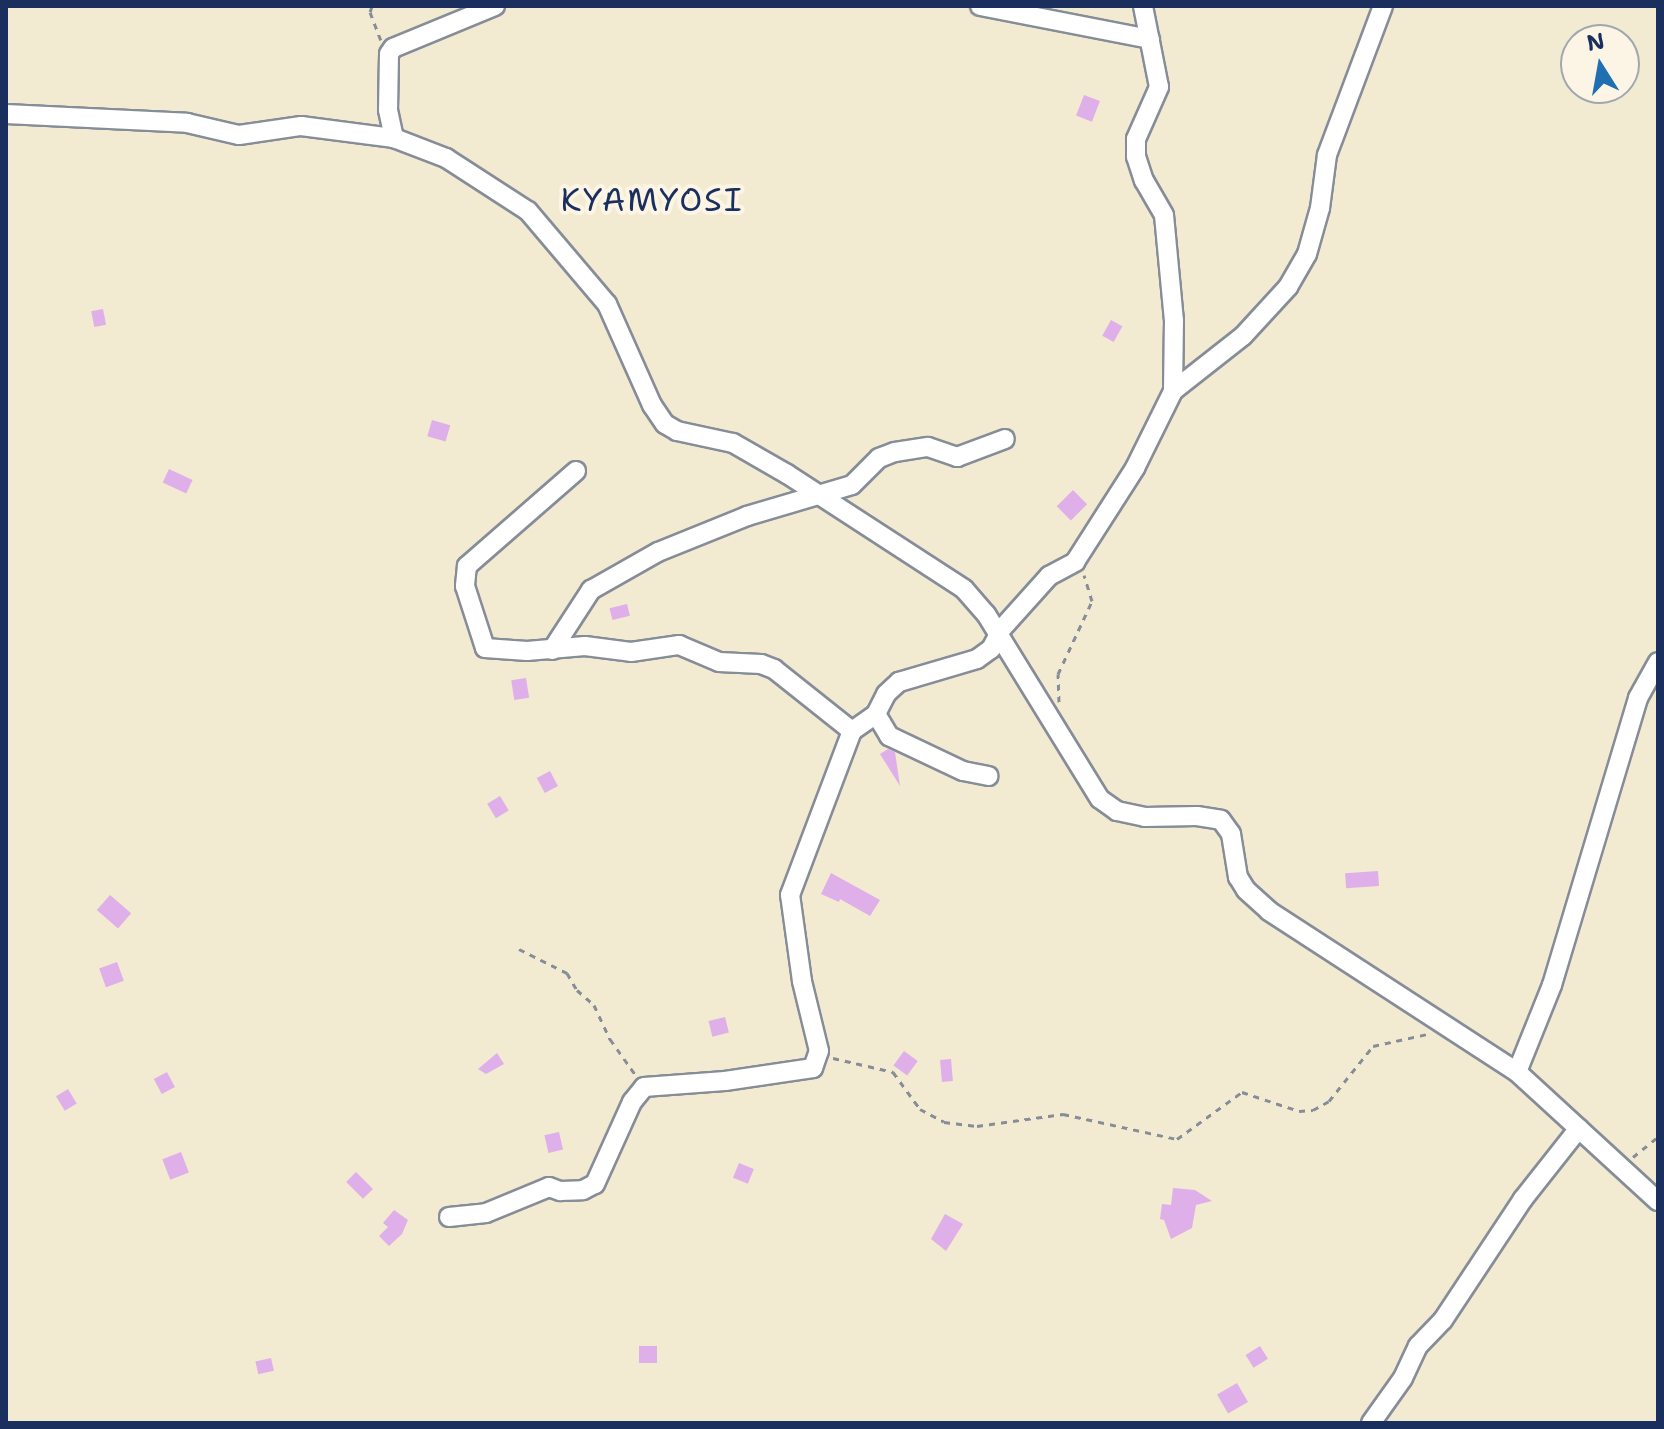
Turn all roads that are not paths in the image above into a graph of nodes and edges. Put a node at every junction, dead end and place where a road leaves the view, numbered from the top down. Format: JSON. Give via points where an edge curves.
{"nodes":[{"id":1,"x":495,"y":6,"type":"edge"},
{"id":2,"x":980,"y":6,"type":"edge"},
{"id":3,"x":1143,"y":6,"type":"edge"},
{"id":4,"x":1383,"y":6,"type":"edge"},
{"id":5,"x":1150,"y":39,"type":"junction"},
{"id":6,"x":6,"y":114,"type":"edge"},
{"id":7,"x":394,"y":138,"type":"junction"},
{"id":8,"x":1173,"y":391,"type":"junction"},
{"id":9,"x":1005,"y":439,"type":"dead end"},
{"id":10,"x":576,"y":471,"type":"dead end"},
{"id":11,"x":817,"y":494,"type":"junction"},
{"id":12,"x":998,"y":635,"type":"junction"},
{"id":13,"x":552,"y":650,"type":"junction"},
{"id":14,"x":1658,"y":662,"type":"edge"},
{"id":15,"x":876,"y":714,"type":"junction"},
{"id":16,"x":852,"y":731,"type":"junction"},
{"id":17,"x":989,"y":776,"type":"dead end"},
{"id":18,"x":1517,"y":1072,"type":"junction"},
{"id":19,"x":1579,"y":1128,"type":"junction"},
{"id":20,"x":1658,"y":1201,"type":"edge"},
{"id":21,"x":449,"y":1217,"type":"dead end"},
{"id":22,"x":1371,"y":1423,"type":"edge"}],
"edges":[{"from":1,"to":7,"type":"street","via":[[393,48],[388,95]]},
{"from":2,"to":5,"type":"street"},
{"from":3,"to":5,"type":"street"},
{"from":4,"to":8,"type":"street","via":[[1327,155],[1307,254],[1270,308],[1217,360]]},
{"from":5,"to":8,"type":"street","via":[[1159,87],[1136,139],[1136,157],[1164,215],[1174,321]]},
{"from":6,"to":7,"type":"street","via":[[187,123],[239,135],[301,126]]},
{"from":7,"to":11,"type":"street","via":[[446,158],[528,211],[607,304],[665,424],[733,443]]},
{"from":8,"to":12,"type":"street","via":[[1135,468],[1075,562],[1049,576]]},
{"from":9,"to":11,"type":"street","via":[[957,457],[928,447],[895,452],[879,458],[852,485]]},
{"from":10,"to":13,"type":"street","via":[[464,574],[485,648]]},
{"from":11,"to":12,"type":"street","via":[[964,589]]},
{"from":11,"to":13,"type":"street","via":[[697,535],[601,581],[582,600]]},
{"from":12,"to":15,"type":"street","via":[[977,659],[899,682]]},
{"from":12,"to":18,"type":"street","via":[[1100,799],[1117,811],[1145,817],[1221,820],[1231,834],[1238,877],[1269,911]]},
{"from":13,"to":16,"type":"street","via":[[585,646],[631,652],[671,644],[728,664],[761,664],[809,693]]},
{"from":14,"to":18,"type":"street","via":[[1638,698],[1552,985]]},
{"from":15,"to":16,"type":"street"},
{"from":15,"to":17,"type":"street","via":[[889,736],[963,771]]},
{"from":16,"to":21,"type":"street","via":[[790,895],[819,1051],[813,1068],[644,1087],[595,1184],[572,1191],[549,1187],[486,1213]]},
{"from":18,"to":19,"type":"street"},
{"from":19,"to":20,"type":"street"},
{"from":19,"to":22,"type":"street","via":[[1523,1199],[1443,1320],[1418,1346]]}]}
